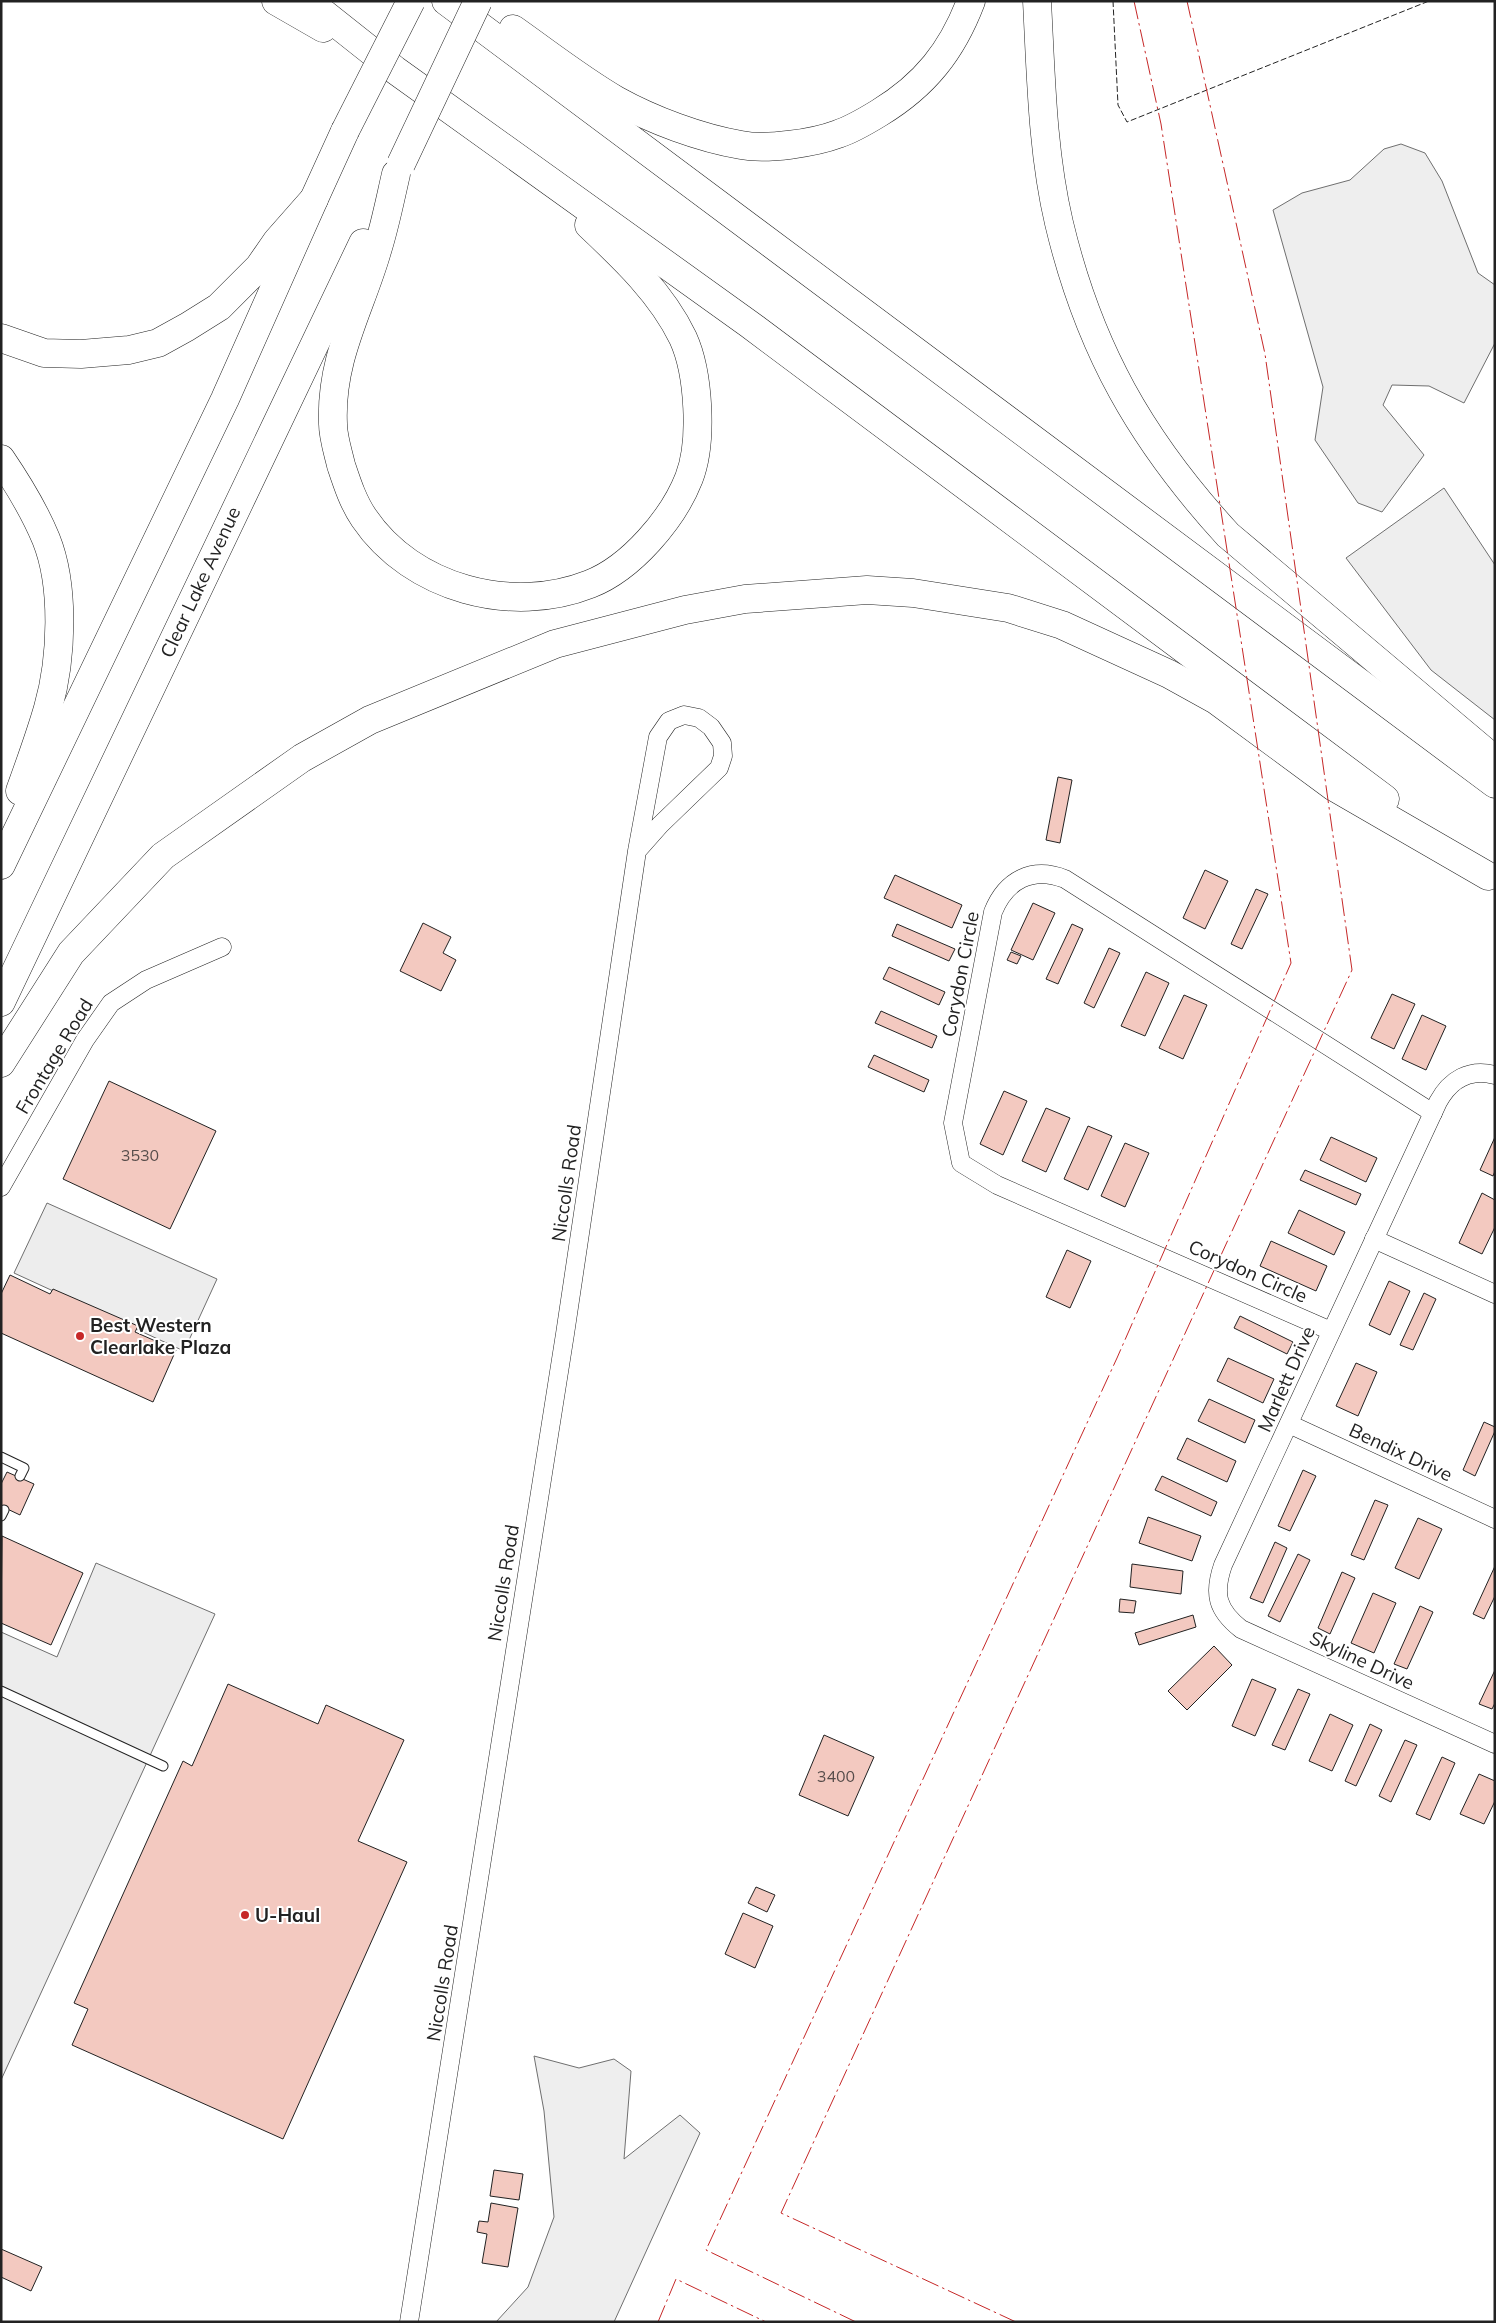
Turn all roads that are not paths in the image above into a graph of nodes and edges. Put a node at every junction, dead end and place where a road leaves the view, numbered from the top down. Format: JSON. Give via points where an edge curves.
{"nodes":[{"id":1,"x":276,"y":1,"type":"edge"},
{"id":2,"x":308,"y":1,"type":"edge"},
{"id":3,"x":411,"y":1,"type":"edge"},
{"id":4,"x":447,"y":1,"type":"edge"},
{"id":5,"x":478,"y":1,"type":"edge"},
{"id":6,"x":971,"y":1,"type":"edge"},
{"id":7,"x":1037,"y":1,"type":"edge"},
{"id":8,"x":396,"y":70,"type":"junction"},
{"id":9,"x":525,"y":163,"type":"junction"},
{"id":10,"x":399,"y":169,"type":"junction"},
{"id":11,"x":314,"y":199,"type":"junction"},
{"id":12,"x":1,"y":338,"type":"edge"},
{"id":13,"x":1,"y":459,"type":"edge"},
{"id":14,"x":1495,"y":760,"type":"edge"},
{"id":15,"x":1495,"y":784,"type":"edge"},
{"id":16,"x":1,"y":848,"type":"edge"},
{"id":17,"x":637,"y":850,"type":"junction"},
{"id":18,"x":1,"y":864,"type":"edge"},
{"id":19,"x":1491,"y":878,"type":"edge"},
{"id":20,"x":222,"y":947,"type":"dead end"},
{"id":21,"x":1,"y":1002,"type":"edge"},
{"id":22,"x":1,"y":1063,"type":"edge"},
{"id":23,"x":1495,"y":1074,"type":"edge"},
{"id":24,"x":1433,"y":1113,"type":"junction"},
{"id":25,"x":1,"y":1187,"type":"edge"},
{"id":26,"x":1374,"y":1239,"type":"junction"},
{"id":27,"x":1495,"y":1294,"type":"edge"},
{"id":28,"x":1331,"y":1331,"type":"junction"},
{"id":29,"x":1289,"y":1424,"type":"junction"},
{"id":30,"x":1,"y":1457,"type":"edge"},
{"id":31,"x":20,"y":1476,"type":"dead end"},
{"id":32,"x":1495,"y":1518,"type":"edge"},
{"id":33,"x":1219,"y":1604,"type":"joint"},
{"id":34,"x":1,"y":1692,"type":"edge"},
{"id":35,"x":1495,"y":1744,"type":"edge"},
{"id":36,"x":163,"y":1766,"type":"dead end"},
{"id":37,"x":408,"y":2322,"type":"edge"}],
"edges":[{"from":1,"to":8,"type":"highway"},
{"from":2,"to":8,"type":"highway"},
{"from":3,"to":11,"type":"highway","bridge":true},
{"from":4,"to":6,"type":"highway","via":[[510,28],[615,99],[642,113],[742,146],[801,142],[838,134],[894,104],[924,79],[944,56]]},
{"from":4,"to":15,"type":"highway"},
{"from":5,"to":10,"type":"highway","bridge":true},
{"from":7,"to":14,"type":"highway","via":[[1044,116],[1059,223],[1084,308],[1120,390],[1169,465],[1228,534]]},
{"from":8,"to":9,"type":"highway"},
{"from":9,"to":10,"type":"highway","via":[[600,235],[655,294],[684,340],[693,374],[697,409],[696,444],[690,477],[675,506],[648,542],[624,564],[592,584],[525,598],[468,592],[420,569],[383,540],[364,518],[349,490],[333,424],[340,356],[377,252]]},
{"from":9,"to":19,"type":"highway","via":[[765,336]]},
{"from":10,"to":21,"type":"highway","name":"Clear Lake Avenue"},
{"from":11,"to":12,"type":"highway","via":[[239,289],[219,307],[158,343],[128,350],[72,354],[44,353]]},
{"from":11,"to":18,"type":"highway","via":[[224,399]]},
{"from":13,"to":16,"type":"highway","via":[[31,507],[46,540],[60,618],[57,668],[48,707]]},
{"from":17,"to":17,"type":"street","name":"Niccolls Road","via":[[719,768],[723,756],[722,743],[711,727],[699,718],[684,715],[668,721],[658,737]]},
{"from":17,"to":37,"type":"street","name":"Niccolls Road","via":[[460,2009]]},
{"from":19,"to":22,"type":"highway","via":[[1334,787],[1216,700],[1169,674],[1062,625],[1008,608],[913,593],[866,590],[745,599],[685,610],[555,644],[370,720],[302,758],[163,856],[71,953]]},
{"from":20,"to":25,"type":"street","name":"Frontage Road","via":[[146,980],[111,1003],[85,1040]]},
{"from":23,"to":24,"type":"street","name":"Marlett Drive","via":[[1466,1074],[1453,1082]]},
{"from":24,"to":26,"type":"street","name":"Marlett Drive"},
{"from":24,"to":28,"type":"street","name":"Corydon Circle","via":[[1065,879],[1053,874],[1033,875],[1010,885],[998,898],[992,912],[952,1123],[961,1163],[997,1185]]},
{"from":26,"to":27,"type":"street"},
{"from":26,"to":28,"type":"street","name":"Marlett Drive"},
{"from":28,"to":29,"type":"street","name":"Marlett Drive"},
{"from":29,"to":32,"type":"street","name":"Bendix Drive"},
{"from":29,"to":33,"type":"street","name":"Marlett Drive","via":[[1223,1565],[1217,1581]]},
{"from":30,"to":31,"type":"lane","via":[[24,1468]]},
{"from":33,"to":35,"type":"street","name":"Skyline Drive","via":[[1241,1629]]},
{"from":34,"to":36,"type":"lane"}]}
